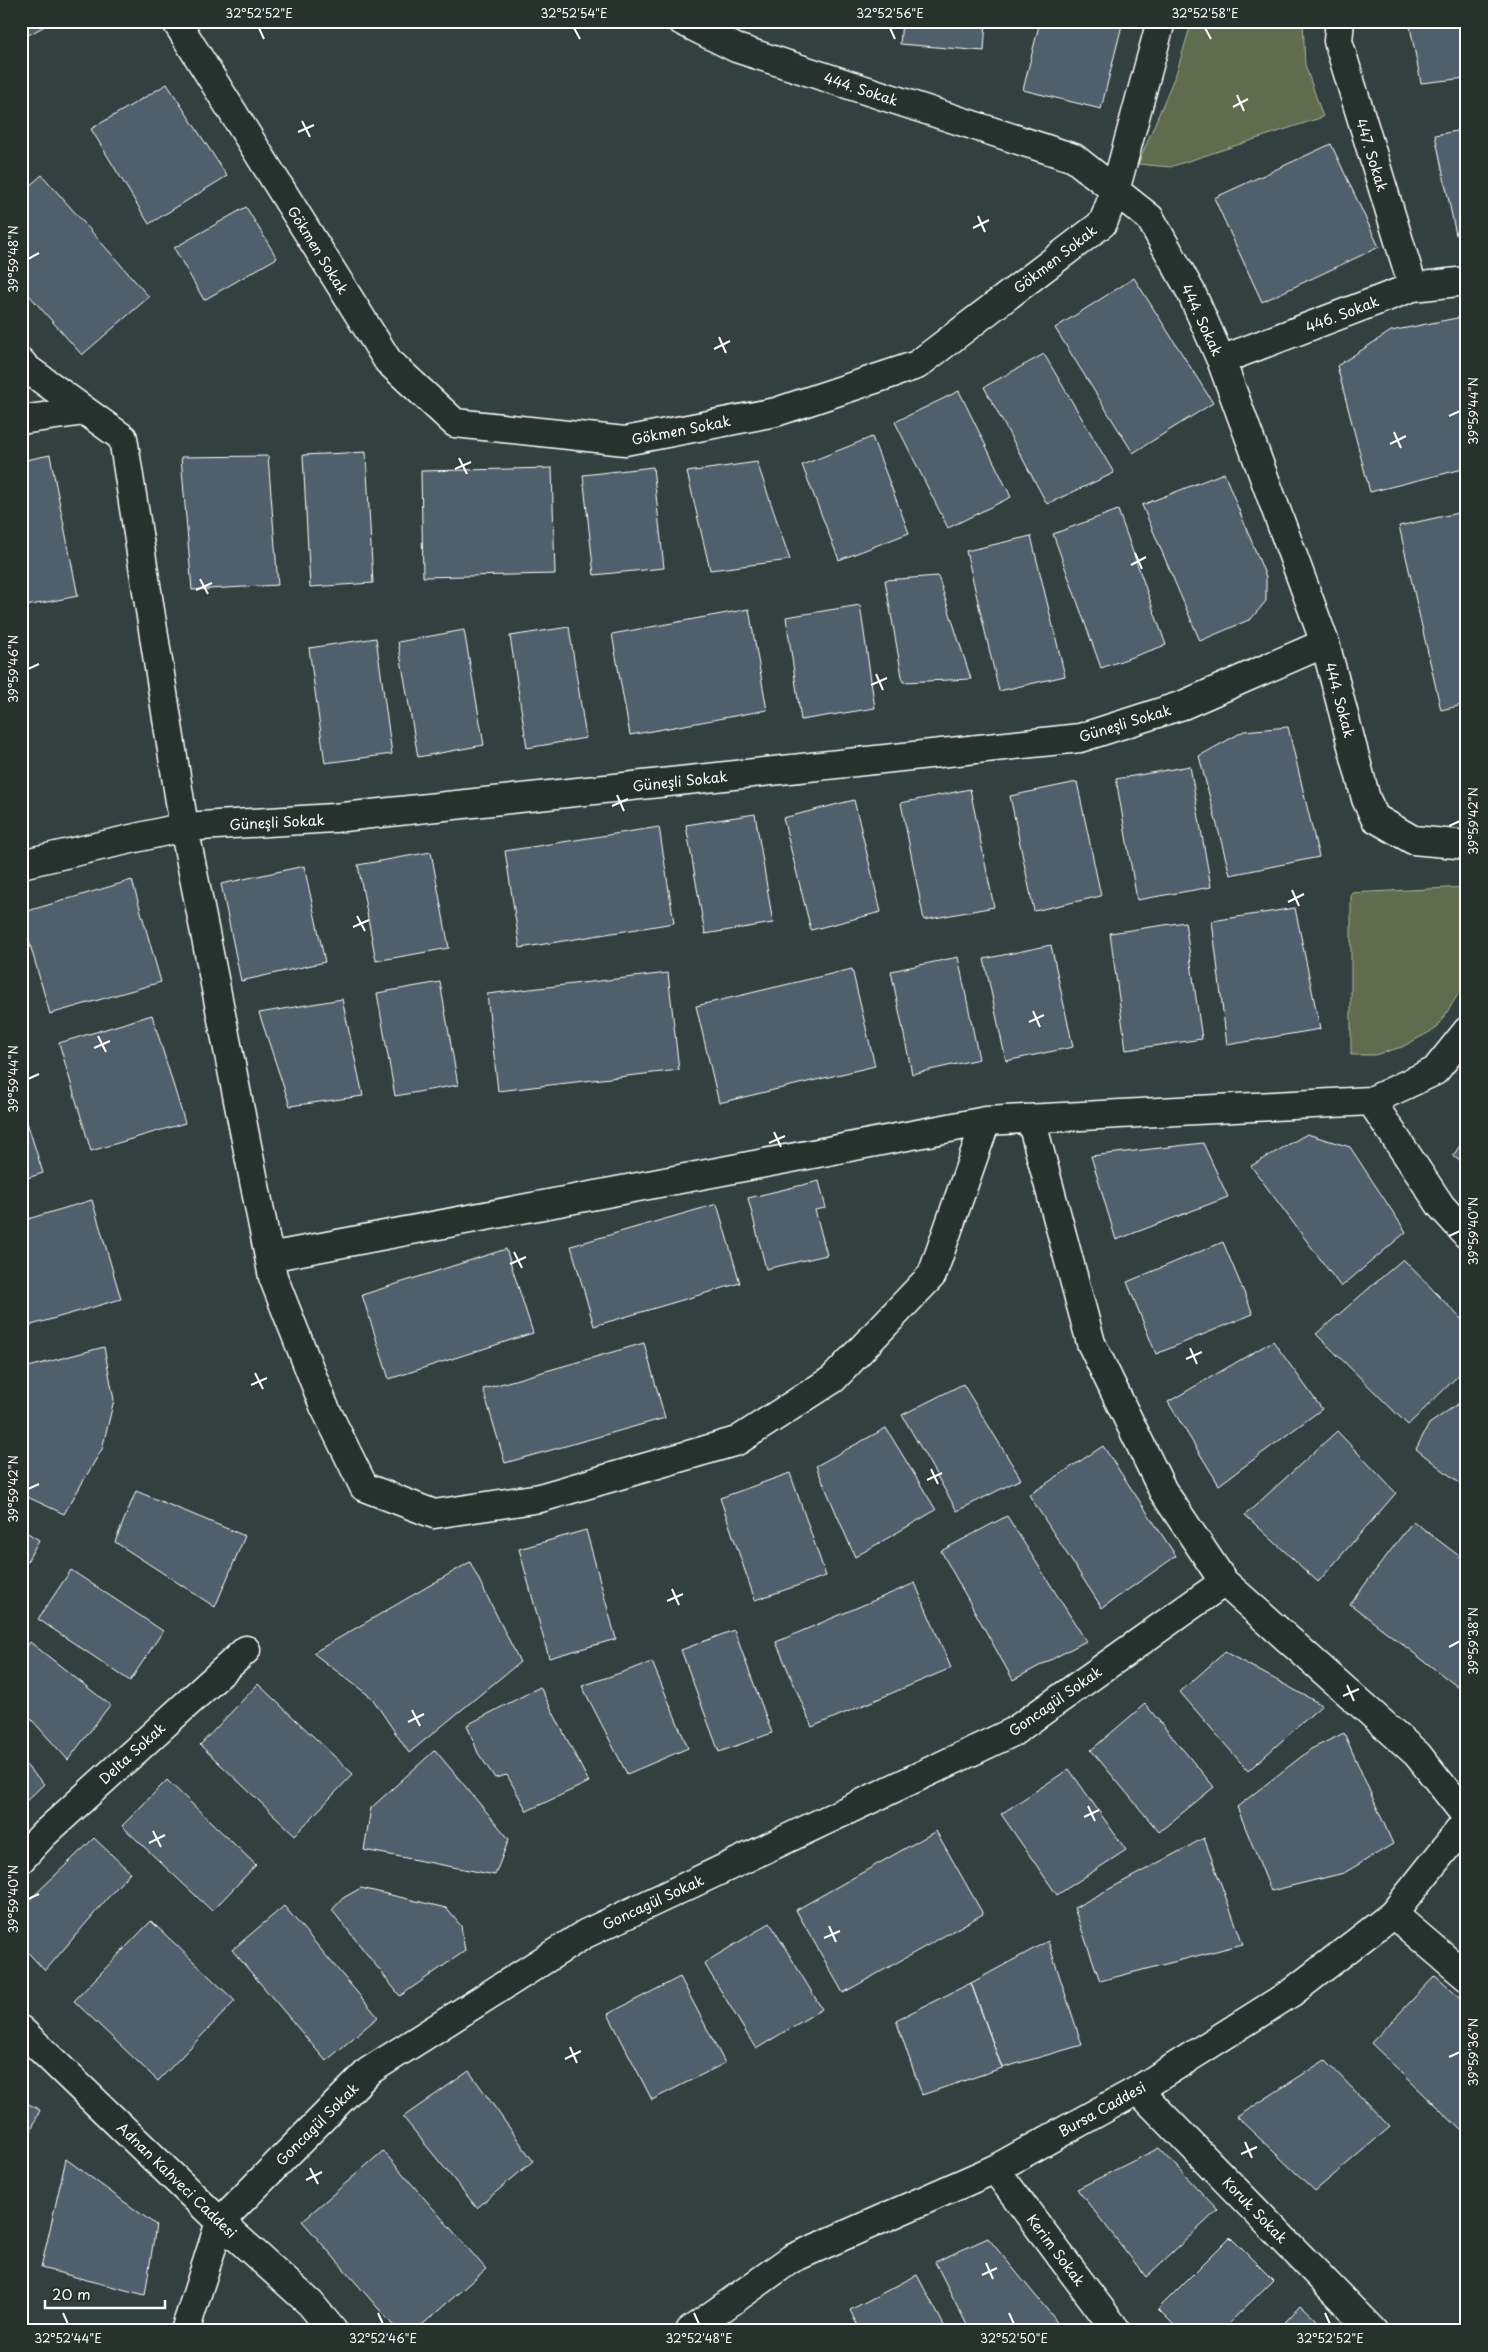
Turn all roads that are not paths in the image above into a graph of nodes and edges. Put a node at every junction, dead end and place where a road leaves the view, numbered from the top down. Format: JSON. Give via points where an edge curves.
{"nodes":[{"id":1,"x":176,"y":21,"type":"edge"},
{"id":2,"x":682,"y":21,"type":"edge"},
{"id":3,"x":1162,"y":21,"type":"edge"},
{"id":4,"x":1340,"y":21,"type":"edge"},
{"id":5,"x":1115,"y":190,"type":"junction"},
{"id":6,"x":1467,"y":281,"type":"edge"},
{"id":7,"x":1413,"y":287,"type":"junction"},
{"id":8,"x":1221,"y":360,"type":"junction"},
{"id":9,"x":21,"y":362,"type":"edge"},
{"id":10,"x":85,"y":411,"type":"junction"},
{"id":11,"x":21,"y":420,"type":"edge"},
{"id":12,"x":1325,"y":643,"type":"junction"},
{"id":13,"x":184,"y":827,"type":"junction"},
{"id":14,"x":1467,"y":846,"type":"edge"},
{"id":15,"x":21,"y":864,"type":"edge"},
{"id":16,"x":1467,"y":1031,"type":"edge"},
{"id":17,"x":1372,"y":1101,"type":"junction"},
{"id":18,"x":1031,"y":1119,"type":"junction"},
{"id":19,"x":986,"y":1121,"type":"junction"},
{"id":20,"x":1467,"y":1235,"type":"edge"},
{"id":21,"x":270,"y":1258,"type":"junction"},
{"id":22,"x":1224,"y":1582,"type":"junction"},
{"id":23,"x":246,"y":1650,"type":"dead end"},
{"id":24,"x":1467,"y":1817,"type":"edge"},
{"id":25,"x":1467,"y":1821,"type":"edge"},
{"id":26,"x":21,"y":1859,"type":"edge"},
{"id":27,"x":1393,"y":1914,"type":"junction"},
{"id":28,"x":1467,"y":1977,"type":"edge"},
{"id":29,"x":21,"y":2030,"type":"edge"},
{"id":30,"x":1138,"y":2090,"type":"junction"},
{"id":31,"x":995,"y":2169,"type":"junction"},
{"id":32,"x":220,"y":2222,"type":"junction"},
{"id":33,"x":185,"y":2331,"type":"edge"},
{"id":34,"x":333,"y":2331,"type":"edge"},
{"id":35,"x":690,"y":2331,"type":"edge"},
{"id":36,"x":1117,"y":2331,"type":"edge"},
{"id":37,"x":1373,"y":2331,"type":"edge"}],
"edges":[{"from":1,"to":5,"type":"street","name":"Gökmen Sokak","via":[[388,361],[455,423],[625,441],[776,412],[917,366],[1103,223]]},
{"from":2,"to":5,"type":"street","name":"444. Sokak","via":[[736,48],[1074,158]]},
{"from":3,"to":5,"type":"street","name":"Gökmen Sokak"},
{"from":4,"to":7,"type":"street","name":"447. Sokak","via":[[1338,41]]},
{"from":5,"to":8,"type":"street","name":"444. Sokak","via":[[1150,218],[1191,292]]},
{"from":6,"to":7,"type":"street","name":"446. Sokak"},
{"from":7,"to":8,"type":"street","name":"446. Sokak"},
{"from":8,"to":12,"type":"street","name":"444. Sokak"},
{"from":9,"to":10,"type":"street"},
{"from":10,"to":11,"type":"street"},
{"from":10,"to":13,"type":"street","via":[[123,438]]},
{"from":12,"to":13,"type":"street","name":"Güneşli Sokak","via":[[1183,705],[1080,738],[334,818]]},
{"from":12,"to":14,"type":"street","name":"444. Sokak","via":[[1366,799],[1375,818],[1413,840]]},
{"from":13,"to":15,"type":"street","name":"Güneşli Sokak"},
{"from":13,"to":21,"type":"street"},
{"from":16,"to":17,"type":"street","via":[[1435,1071]]},
{"from":17,"to":18,"type":"street"},
{"from":17,"to":20,"type":"street","via":[[1441,1206]]},
{"from":18,"to":19,"type":"street"},
{"from":18,"to":22,"type":"street","via":[[1091,1343],[1162,1491]]},
{"from":19,"to":21,"type":"street"},
{"from":19,"to":21,"type":"street","via":[[932,1275],[833,1380],[737,1441],[540,1498],[434,1514],[364,1487],[324,1406],[274,1277]]},
{"from":22,"to":24,"type":"street","via":[[1418,1754]]},
{"from":22,"to":32,"type":"street","name":"Goncagül Sokak","via":[[1013,1732],[585,1934],[369,2071]]},
{"from":23,"to":26,"type":"street","name":"Delta Sokak","via":[[43,1835]]},
{"from":25,"to":27,"type":"street","name":"Bursa Caddesi"},
{"from":27,"to":28,"type":"street"},
{"from":27,"to":30,"type":"street","name":"Bursa Caddesi","via":[[1291,1993]]},
{"from":29,"to":32,"type":"street","name":"Adnan Kahveci Caddesi"},
{"from":30,"to":31,"type":"street","name":"Bursa Caddesi"},
{"from":30,"to":37,"type":"street","name":"Koruk Sokak"},
{"from":31,"to":35,"type":"street","name":"Bursa Caddesi","via":[[791,2259]]},
{"from":31,"to":36,"type":"street","name":"Kerim Sokak"},
{"from":32,"to":33,"type":"street","name":"Goncagül Sokak"},
{"from":32,"to":34,"type":"street","name":"Adnan Kahveci Caddesi","via":[[310,2304]]}]}
